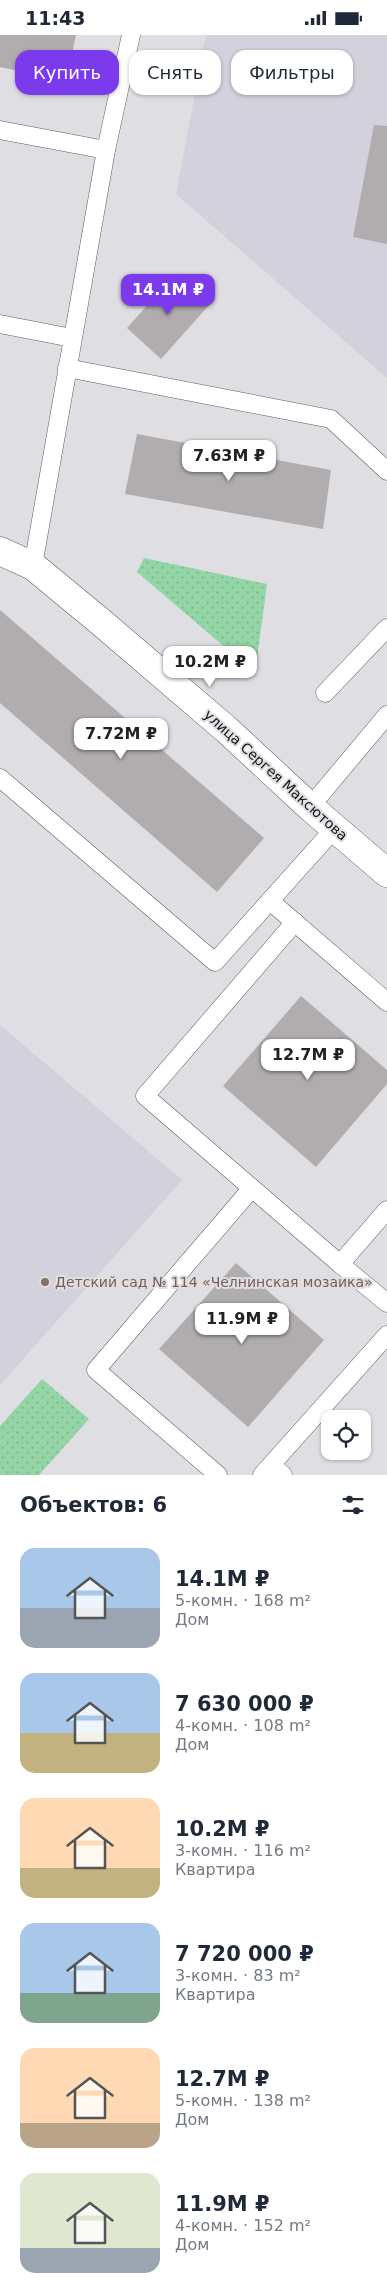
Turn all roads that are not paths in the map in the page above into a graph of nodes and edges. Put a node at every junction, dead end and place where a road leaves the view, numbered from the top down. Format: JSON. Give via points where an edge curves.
{"nodes":[{"id":1,"x":131,"y":35,"type":"edge"},
{"id":2,"x":0,"y":130,"type":"edge"},
{"id":3,"x":106,"y":151,"type":"junction"},
{"id":4,"x":0,"y":324,"type":"edge"},
{"id":5,"x":72,"y":338,"type":"junction"},
{"id":6,"x":67,"y":369,"type":"junction"},
{"id":7,"x":387,"y":471,"type":"edge"},
{"id":8,"x":0,"y":551,"type":"edge"},
{"id":9,"x":33,"y":567,"type":"junction"},
{"id":10,"x":387,"y":628,"type":"edge"},
{"id":11,"x":325,"y":693,"type":"dead end"},
{"id":12,"x":387,"y":715,"type":"edge"},
{"id":13,"x":0,"y":778,"type":"edge"},
{"id":14,"x":310,"y":807,"type":"junction"},
{"id":15,"x":335,"y":828,"type":"junction"},
{"id":16,"x":387,"y":873,"type":"edge"},
{"id":17,"x":270,"y":901,"type":"junction"},
{"id":18,"x":294,"y":922,"type":"junction"},
{"id":19,"x":387,"y":1001,"type":"edge"},
{"id":20,"x":252,"y":1188,"type":"junction"},
{"id":21,"x":387,"y":1210,"type":"edge"},
{"id":22,"x":340,"y":1264,"type":"junction"},
{"id":23,"x":387,"y":1303,"type":"edge"},
{"id":24,"x":387,"y":1335,"type":"edge"},
{"id":25,"x":272,"y":1472,"type":"edge"},
{"id":26,"x":218,"y":1475,"type":"edge"}],
"edges":[{"from":1,"to":3,"type":"lane"},
{"from":2,"to":3,"type":"lane"},
{"from":3,"to":5,"type":"lane"},
{"from":4,"to":5,"type":"lane"},
{"from":5,"to":6,"type":"lane"},
{"from":6,"to":7,"type":"lane","via":[[331,419]]},
{"from":6,"to":9,"type":"lane"},
{"from":8,"to":9,"type":"street","name":"улица Сергея Максютова"},
{"from":9,"to":14,"type":"street","name":"улица Сергея Максютова","via":[[227,731]]},
{"from":10,"to":11,"type":"lane"},
{"from":12,"to":14,"type":"lane"},
{"from":13,"to":17,"type":"lane","via":[[215,962]]},
{"from":14,"to":15,"type":"street","name":"улица Сергея Максютова"},
{"from":15,"to":16,"type":"street","name":"улица Сергея Максютова"},
{"from":15,"to":17,"type":"lane"},
{"from":17,"to":18,"type":"lane"},
{"from":18,"to":19,"type":"lane"},
{"from":18,"to":20,"type":"lane","via":[[145,1096]]},
{"from":20,"to":22,"type":"lane"},
{"from":20,"to":26,"type":"lane","via":[[96,1370]]},
{"from":21,"to":22,"type":"lane"},
{"from":22,"to":23,"type":"lane"},
{"from":24,"to":25,"type":"lane"}]}
